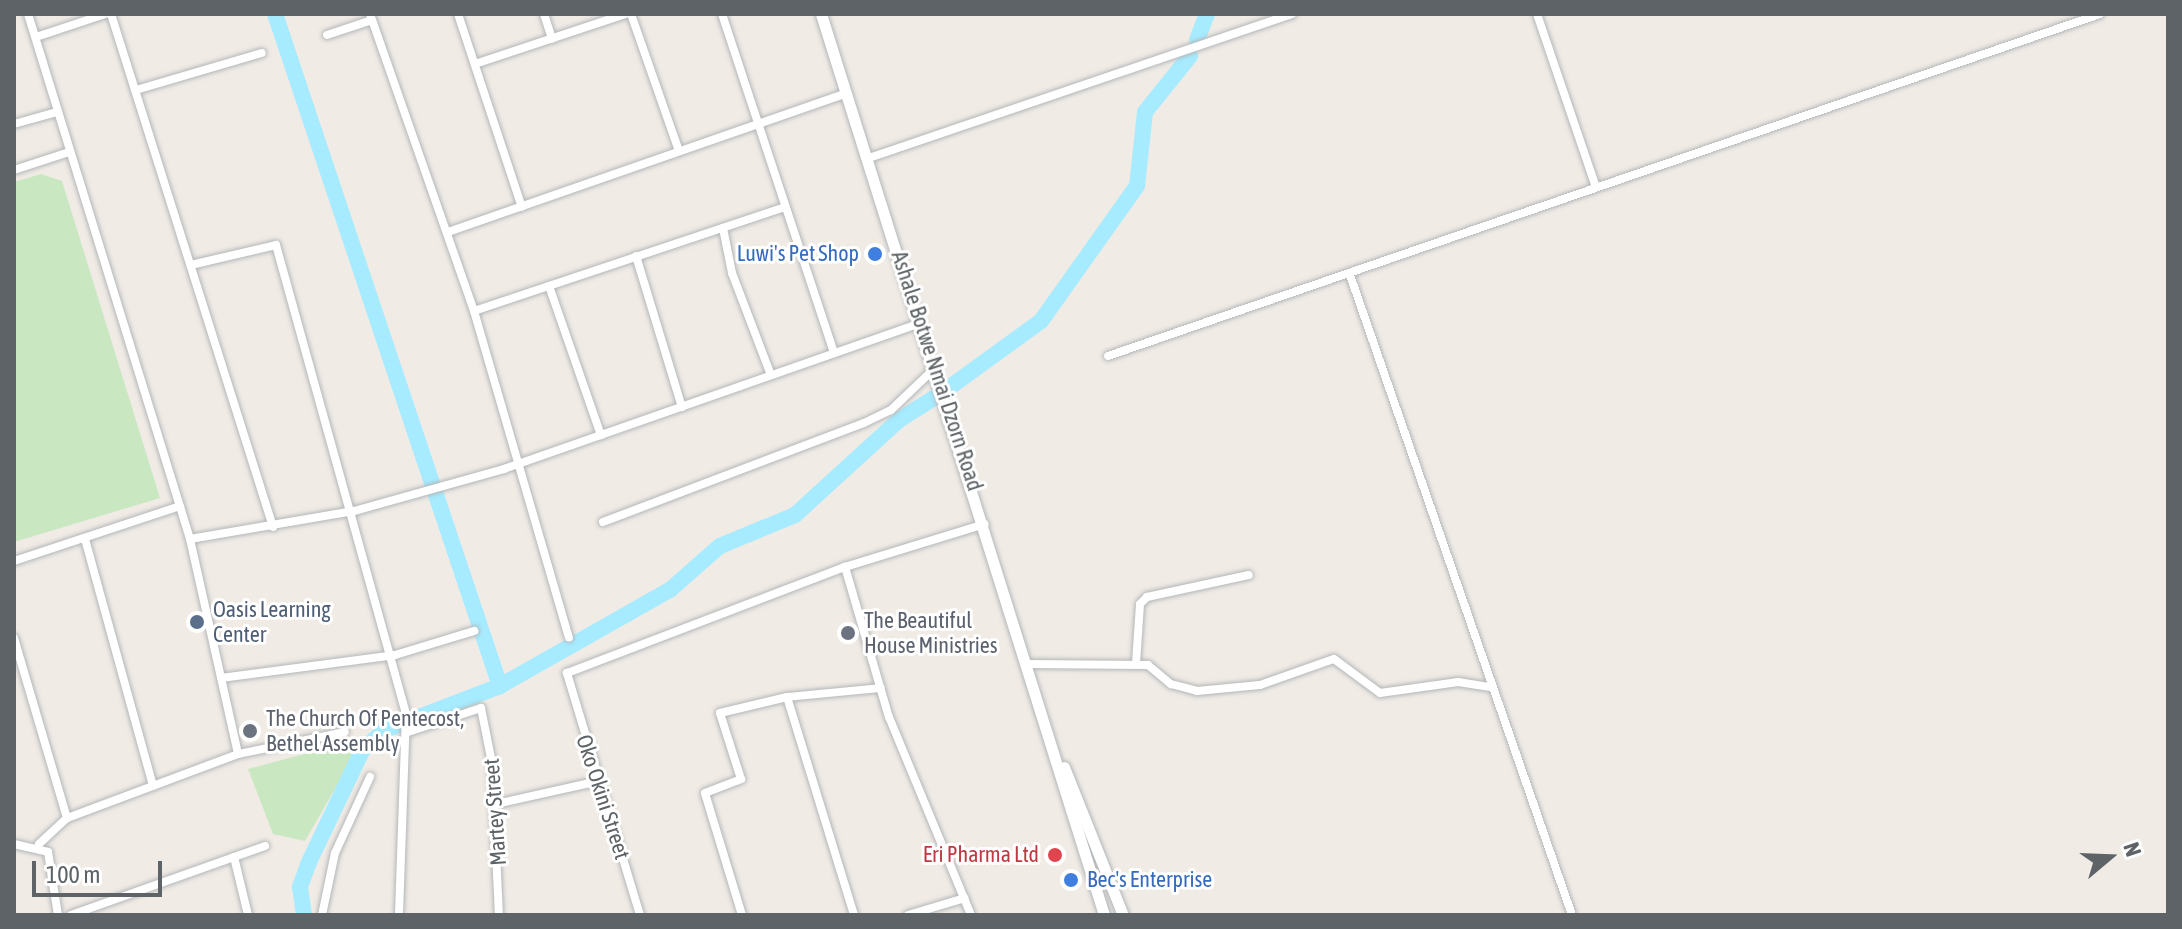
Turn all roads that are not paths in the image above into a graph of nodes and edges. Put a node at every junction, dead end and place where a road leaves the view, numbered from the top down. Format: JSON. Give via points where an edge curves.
{"nodes":[{"id":1,"x":28,"y":14,"type":"edge"},
{"id":2,"x":108,"y":14,"type":"edge"},
{"id":3,"x":458,"y":14,"type":"edge"},
{"id":4,"x":544,"y":14,"type":"edge"},
{"id":5,"x":628,"y":14,"type":"edge"},
{"id":6,"x":722,"y":14,"type":"edge"},
{"id":7,"x":821,"y":14,"type":"edge"},
{"id":8,"x":1292,"y":14,"type":"edge"},
{"id":9,"x":1537,"y":14,"type":"edge"},
{"id":10,"x":2093,"y":15,"type":"edge"},
{"id":11,"x":371,"y":17,"type":"edge"},
{"id":12,"x":327,"y":35,"type":"dead end"},
{"id":13,"x":36,"y":37,"type":"junction"},
{"id":14,"x":552,"y":39,"type":"junction"},
{"id":15,"x":262,"y":53,"type":"dead end"},
{"id":16,"x":475,"y":64,"type":"junction"},
{"id":17,"x":136,"y":90,"type":"junction"},
{"id":18,"x":847,"y":93,"type":"junction"},
{"id":19,"x":57,"y":112,"type":"junction"},
{"id":20,"x":758,"y":122,"type":"junction"},
{"id":21,"x":14,"y":124,"type":"edge"},
{"id":22,"x":679,"y":151,"type":"junction"},
{"id":23,"x":69,"y":152,"type":"junction"},
{"id":24,"x":869,"y":158,"type":"junction"},
{"id":25,"x":14,"y":170,"type":"edge"},
{"id":26,"x":1596,"y":187,"type":"junction"},
{"id":27,"x":522,"y":207,"type":"junction"},
{"id":28,"x":785,"y":207,"type":"junction"},
{"id":29,"x":723,"y":228,"type":"junction"},
{"id":30,"x":448,"y":232,"type":"junction"},
{"id":31,"x":636,"y":256,"type":"junction"},
{"id":32,"x":195,"y":264,"type":"junction"},
{"id":33,"x":1350,"y":275,"type":"junction"},
{"id":34,"x":549,"y":286,"type":"junction"},
{"id":35,"x":474,"y":311,"type":"junction"},
{"id":36,"x":922,"y":323,"type":"junction"},
{"id":37,"x":834,"y":353,"type":"junction"},
{"id":38,"x":1108,"y":356,"type":"dead end"},
{"id":39,"x":936,"y":367,"type":"junction"},
{"id":40,"x":771,"y":375,"type":"junction"},
{"id":41,"x":682,"y":407,"type":"junction"},
{"id":42,"x":601,"y":435,"type":"junction"},
{"id":43,"x":520,"y":464,"type":"junction"},
{"id":44,"x":180,"y":506,"type":"junction"},
{"id":45,"x":354,"y":511,"type":"junction"},
{"id":46,"x":603,"y":522,"type":"dead end"},
{"id":47,"x":985,"y":524,"type":"junction"},
{"id":48,"x":273,"y":527,"type":"junction"},
{"id":49,"x":85,"y":539,"type":"junction"},
{"id":50,"x":190,"y":539,"type":"junction"},
{"id":51,"x":14,"y":561,"type":"edge"},
{"id":52,"x":845,"y":567,"type":"junction"},
{"id":53,"x":1249,"y":575,"type":"dead end"},
{"id":54,"x":474,"y":631,"type":"dead end"},
{"id":55,"x":569,"y":637,"type":"dead end"},
{"id":56,"x":14,"y":638,"type":"edge"},
{"id":57,"x":395,"y":655,"type":"junction"},
{"id":58,"x":1136,"y":663,"type":"junction"},
{"id":59,"x":1026,"y":664,"type":"junction"},
{"id":60,"x":221,"y":678,"type":"junction"},
{"id":61,"x":1491,"y":687,"type":"junction"},
{"id":62,"x":881,"y":688,"type":"junction"},
{"id":63,"x":787,"y":697,"type":"junction"},
{"id":64,"x":1047,"y":729,"type":"junction"},
{"id":65,"x":408,"y":731,"type":"junction"},
{"id":66,"x":345,"y":732,"type":"dead end"},
{"id":67,"x":238,"y":754,"type":"junction"},
{"id":68,"x":370,"y":777,"type":"dead end"},
{"id":69,"x":599,"y":781,"type":"junction"},
{"id":70,"x":153,"y":786,"type":"junction"},
{"id":71,"x":496,"y":804,"type":"junction"},
{"id":72,"x":67,"y":818,"type":"junction"},
{"id":73,"x":14,"y":844,"type":"edge"},
{"id":74,"x":39,"y":844,"type":"junction"},
{"id":75,"x":265,"y":846,"type":"dead end"},
{"id":76,"x":234,"y":857,"type":"junction"},
{"id":77,"x":965,"y":898,"type":"junction"},
{"id":78,"x":58,"y":915,"type":"edge"},
{"id":79,"x":71,"y":915,"type":"edge"},
{"id":80,"x":248,"y":915,"type":"edge"},
{"id":81,"x":322,"y":915,"type":"edge"},
{"id":82,"x":399,"y":915,"type":"edge"},
{"id":83,"x":499,"y":915,"type":"edge"},
{"id":84,"x":640,"y":915,"type":"edge"},
{"id":85,"x":742,"y":915,"type":"edge"},
{"id":86,"x":854,"y":915,"type":"edge"},
{"id":87,"x":908,"y":915,"type":"edge"},
{"id":88,"x":971,"y":915,"type":"edge"},
{"id":89,"x":1104,"y":915,"type":"edge"},
{"id":90,"x":1123,"y":915,"type":"edge"},
{"id":91,"x":1572,"y":915,"type":"edge"}],
"edges":[{"from":1,"to":13,"type":"street"},
{"from":2,"to":13,"type":"street"},
{"from":2,"to":17,"type":"street"},
{"from":3,"to":16,"type":"street"},
{"from":4,"to":14,"type":"street"},
{"from":5,"to":14,"type":"street"},
{"from":5,"to":22,"type":"street"},
{"from":6,"to":20,"type":"street"},
{"from":7,"to":18,"type":"main road","name":"Ashale Botwe Nmai Dzorn Road"},
{"from":8,"to":24,"type":"street"},
{"from":9,"to":26,"type":"street"},
{"from":10,"to":26,"type":"street"},
{"from":11,"to":12,"type":"street"},
{"from":11,"to":30,"type":"street"},
{"from":13,"to":19,"type":"street"},
{"from":14,"to":16,"type":"street"},
{"from":15,"to":17,"type":"street"},
{"from":16,"to":27,"type":"street"},
{"from":17,"to":32,"type":"street"},
{"from":18,"to":20,"type":"street"},
{"from":18,"to":24,"type":"main road","name":"Ashale Botwe Nmai Dzorn Road"},
{"from":19,"to":21,"type":"street"},
{"from":19,"to":23,"type":"street"},
{"from":20,"to":22,"type":"street"},
{"from":20,"to":28,"type":"street"},
{"from":22,"to":27,"type":"street"},
{"from":23,"to":25,"type":"street"},
{"from":23,"to":44,"type":"street"},
{"from":24,"to":36,"type":"main road","name":"Ashale Botwe Nmai Dzorn Road"},
{"from":26,"to":33,"type":"street"},
{"from":27,"to":30,"type":"street"},
{"from":28,"to":29,"type":"street"},
{"from":28,"to":37,"type":"street"},
{"from":29,"to":31,"type":"street"},
{"from":29,"to":40,"type":"street","via":[[732,273]]},
{"from":30,"to":35,"type":"street"},
{"from":31,"to":34,"type":"street"},
{"from":31,"to":41,"type":"street"},
{"from":32,"to":45,"type":"street","via":[[275,242]]},
{"from":32,"to":48,"type":"street"},
{"from":33,"to":38,"type":"street"},
{"from":33,"to":61,"type":"street"},
{"from":34,"to":35,"type":"street"},
{"from":34,"to":42,"type":"street"},
{"from":35,"to":43,"type":"street"},
{"from":36,"to":37,"type":"street"},
{"from":36,"to":39,"type":"main road","name":"Ashale Botwe Nmai Dzorn Road"},
{"from":37,"to":40,"type":"street"},
{"from":39,"to":46,"type":"street","via":[[891,410],[864,423]]},
{"from":39,"to":47,"type":"main road","name":"Ashale Botwe Nmai Dzorn Road"},
{"from":40,"to":41,"type":"street"},
{"from":41,"to":42,"type":"street"},
{"from":42,"to":43,"type":"street"},
{"from":43,"to":45,"type":"street"},
{"from":43,"to":55,"type":"street"},
{"from":44,"to":49,"type":"street"},
{"from":44,"to":50,"type":"street"},
{"from":45,"to":48,"type":"street"},
{"from":45,"to":57,"type":"street"},
{"from":47,"to":52,"type":"street"},
{"from":47,"to":59,"type":"main road","name":"Ashale Botwe Nmai Dzorn Road"},
{"from":48,"to":50,"type":"street"},
{"from":49,"to":51,"type":"street"},
{"from":49,"to":70,"type":"street"},
{"from":50,"to":60,"type":"street"},
{"from":52,"to":62,"type":"street"},
{"from":52,"to":69,"type":"street","name":"Oko Okini Street","via":[[570,672],[564,680]]},
{"from":53,"to":58,"type":"street","via":[[1147,597],[1140,604]]},
{"from":54,"to":57,"type":"street"},
{"from":56,"to":72,"type":"street"},
{"from":57,"to":60,"type":"street"},
{"from":57,"to":65,"type":"street"},
{"from":58,"to":59,"type":"street"},
{"from":58,"to":61,"type":"street","via":[[1197,691],[1274,682],[1325,658],[1351,665],[1360,683],[1380,693],[1458,682]]},
{"from":59,"to":64,"type":"main road","name":"Ashale Botwe Nmai Dzorn Road"},
{"from":60,"to":67,"type":"street"},
{"from":61,"to":91,"type":"street"},
{"from":62,"to":63,"type":"street"},
{"from":62,"to":77,"type":"street"},
{"from":63,"to":85,"type":"street","via":[[721,712],[741,779],[705,795]]},
{"from":63,"to":86,"type":"street"},
{"from":64,"to":89,"type":"main road","name":"Ashale Botwe Nmai Dzorn Road"},
{"from":64,"to":90,"type":"main road","name":"Ashale Botwe Nmai Dzorn Road"},
{"from":65,"to":71,"type":"street","name":"Martey Street","via":[[482,710]]},
{"from":65,"to":82,"type":"street","via":[[399,778]]},
{"from":66,"to":67,"type":"street"},
{"from":67,"to":70,"type":"street"},
{"from":68,"to":81,"type":"street","via":[[335,853]]},
{"from":69,"to":71,"type":"street"},
{"from":69,"to":84,"type":"street","name":"Oko Okini Street"},
{"from":70,"to":72,"type":"street"},
{"from":71,"to":83,"type":"street","name":"Martey Street"},
{"from":72,"to":74,"type":"street"},
{"from":73,"to":74,"type":"street"},
{"from":74,"to":78,"type":"street","via":[[52,860]]},
{"from":75,"to":76,"type":"street"},
{"from":76,"to":79,"type":"street"},
{"from":76,"to":80,"type":"street"},
{"from":77,"to":87,"type":"street"},
{"from":77,"to":88,"type":"street"}]}
